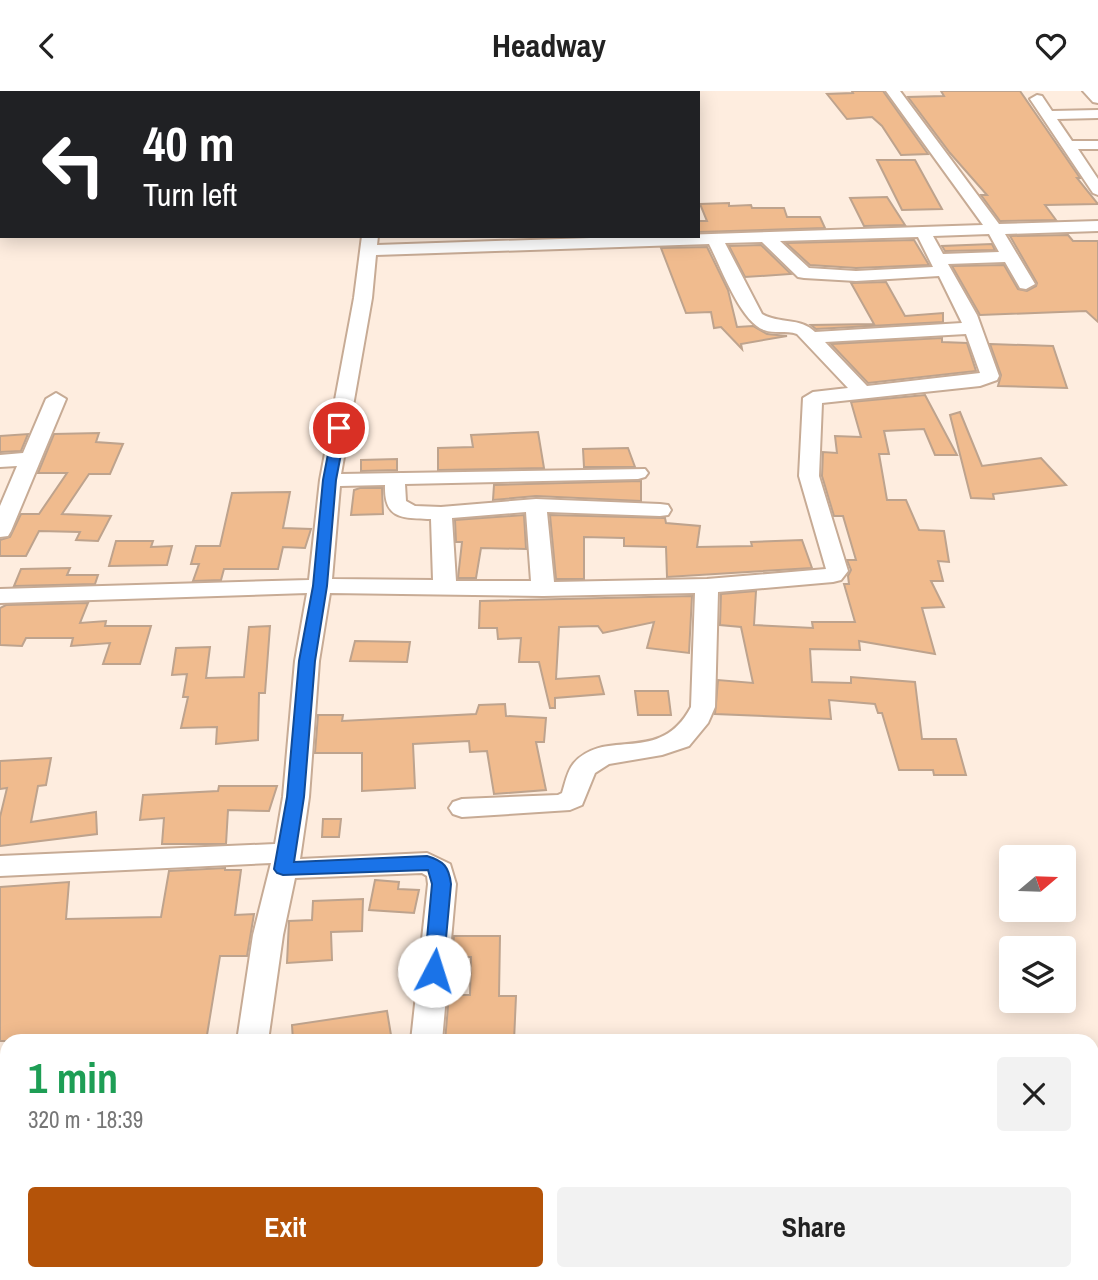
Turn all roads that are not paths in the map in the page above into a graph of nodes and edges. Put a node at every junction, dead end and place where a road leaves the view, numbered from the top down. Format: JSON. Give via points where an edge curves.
{"nodes":[{"id":1,"x":893,"y":91,"type":"edge"},
{"id":2,"x":1090,"y":91,"type":"edge"},
{"id":3,"x":1037,"y":99,"type":"dead end"},
{"id":4,"x":1098,"y":99,"type":"edge"},
{"id":5,"x":1098,"y":114,"type":"edge"},
{"id":6,"x":1049,"y":115,"type":"junction"},
{"id":7,"x":1070,"y":145,"type":"junction"},
{"id":8,"x":1098,"y":145,"type":"edge"},
{"id":9,"x":1098,"y":190,"type":"edge"},
{"id":10,"x":1098,"y":226,"type":"edge"},
{"id":11,"x":994,"y":229,"type":"junction"},
{"id":12,"x":923,"y":232,"type":"junction"},
{"id":13,"x":765,"y":236,"type":"junction"},
{"id":14,"x":714,"y":238,"type":"junction"},
{"id":15,"x":370,"y":243,"type":"edge"},
{"id":16,"x":1010,"y":257,"type":"junction"},
{"id":17,"x":941,"y":265,"type":"junction"},
{"id":18,"x":1026,"y":284,"type":"dead end"},
{"id":19,"x":971,"y":328,"type":"junction"},
{"id":20,"x":810,"y":338,"type":"junction"},
{"id":21,"x":861,"y":391,"type":"junction"},
{"id":22,"x":56,"y":399,"type":"dead end"},
{"id":23,"x":31,"y":459,"type":"junction"},
{"id":24,"x":0,"y":461,"type":"edge"},
{"id":25,"x":611,"y":472,"type":"junction"},
{"id":26,"x":638,"y":473,"type":"dead end"},
{"id":27,"x":395,"y":477,"type":"junction"},
{"id":28,"x":330,"y":480,"type":"junction"},
{"id":29,"x":536,"y":505,"type":"junction"},
{"id":30,"x":617,"y":508,"type":"junction"},
{"id":31,"x":660,"y":510,"type":"dead end"},
{"id":32,"x":441,"y":513,"type":"junction"},
{"id":33,"x":0,"y":531,"type":"edge"},
{"id":34,"x":320,"y":586,"type":"junction"},
{"id":35,"x":707,"y":586,"type":"junction"},
{"id":36,"x":446,"y":587,"type":"junction"},
{"id":37,"x":543,"y":589,"type":"junction"},
{"id":38,"x":0,"y":596,"type":"edge"},
{"id":39,"x":461,"y":808,"type":"dead end"},
{"id":40,"x":285,"y":861,"type":"junction"},
{"id":41,"x":0,"y":866,"type":"edge"},
{"id":42,"x":254,"y":1034,"type":"edge"},
{"id":43,"x":428,"y":1034,"type":"edge"}],
"edges":[{"from":1,"to":11,"type":"street"},
{"from":2,"to":4,"type":"street"},
{"from":3,"to":6,"type":"street"},
{"from":5,"to":6,"type":"street"},
{"from":6,"to":7,"type":"street"},
{"from":7,"to":8,"type":"street"},
{"from":7,"to":9,"type":"street"},
{"from":10,"to":11,"type":"street"},
{"from":11,"to":12,"type":"street"},
{"from":11,"to":16,"type":"street"},
{"from":12,"to":13,"type":"street"},
{"from":12,"to":17,"type":"street"},
{"from":13,"to":14,"type":"street"},
{"from":13,"to":17,"type":"street","via":[[804,273],[856,276]]},
{"from":14,"to":15,"type":"street"},
{"from":14,"to":20,"type":"street","via":[[755,317],[769,326],[796,327]]},
{"from":15,"to":28,"type":"street"},
{"from":16,"to":17,"type":"street"},
{"from":16,"to":18,"type":"street"},
{"from":17,"to":19,"type":"street"},
{"from":19,"to":20,"type":"street"},
{"from":19,"to":21,"type":"street","via":[[990,373],[986,378]]},
{"from":20,"to":21,"type":"street"},
{"from":21,"to":35,"type":"street","via":[[811,401],[809,475],[837,571],[821,578]]},
{"from":22,"to":23,"type":"street"},
{"from":23,"to":24,"type":"street"},
{"from":23,"to":33,"type":"street"},
{"from":25,"to":26,"type":"street"},
{"from":25,"to":27,"type":"street"},
{"from":25,"to":30,"type":"street"},
{"from":27,"to":28,"type":"street"},
{"from":27,"to":32,"type":"street","via":[[395,502],[400,508]]},
{"from":28,"to":34,"type":"street"},
{"from":29,"to":30,"type":"street"},
{"from":29,"to":32,"type":"street"},
{"from":29,"to":37,"type":"street"},
{"from":30,"to":31,"type":"street"},
{"from":32,"to":36,"type":"street"},
{"from":34,"to":36,"type":"street"},
{"from":34,"to":38,"type":"street"},
{"from":34,"to":40,"type":"street"},
{"from":35,"to":37,"type":"street"},
{"from":35,"to":39,"type":"street","via":[[703,707],[680,740],[602,757],[584,768],[573,799],[561,804]]},
{"from":36,"to":37,"type":"street"},
{"from":40,"to":41,"type":"street"},
{"from":40,"to":42,"type":"street","via":[[268,935]]},
{"from":40,"to":43,"type":"street","via":[[427,863],[440,871]]}]}
